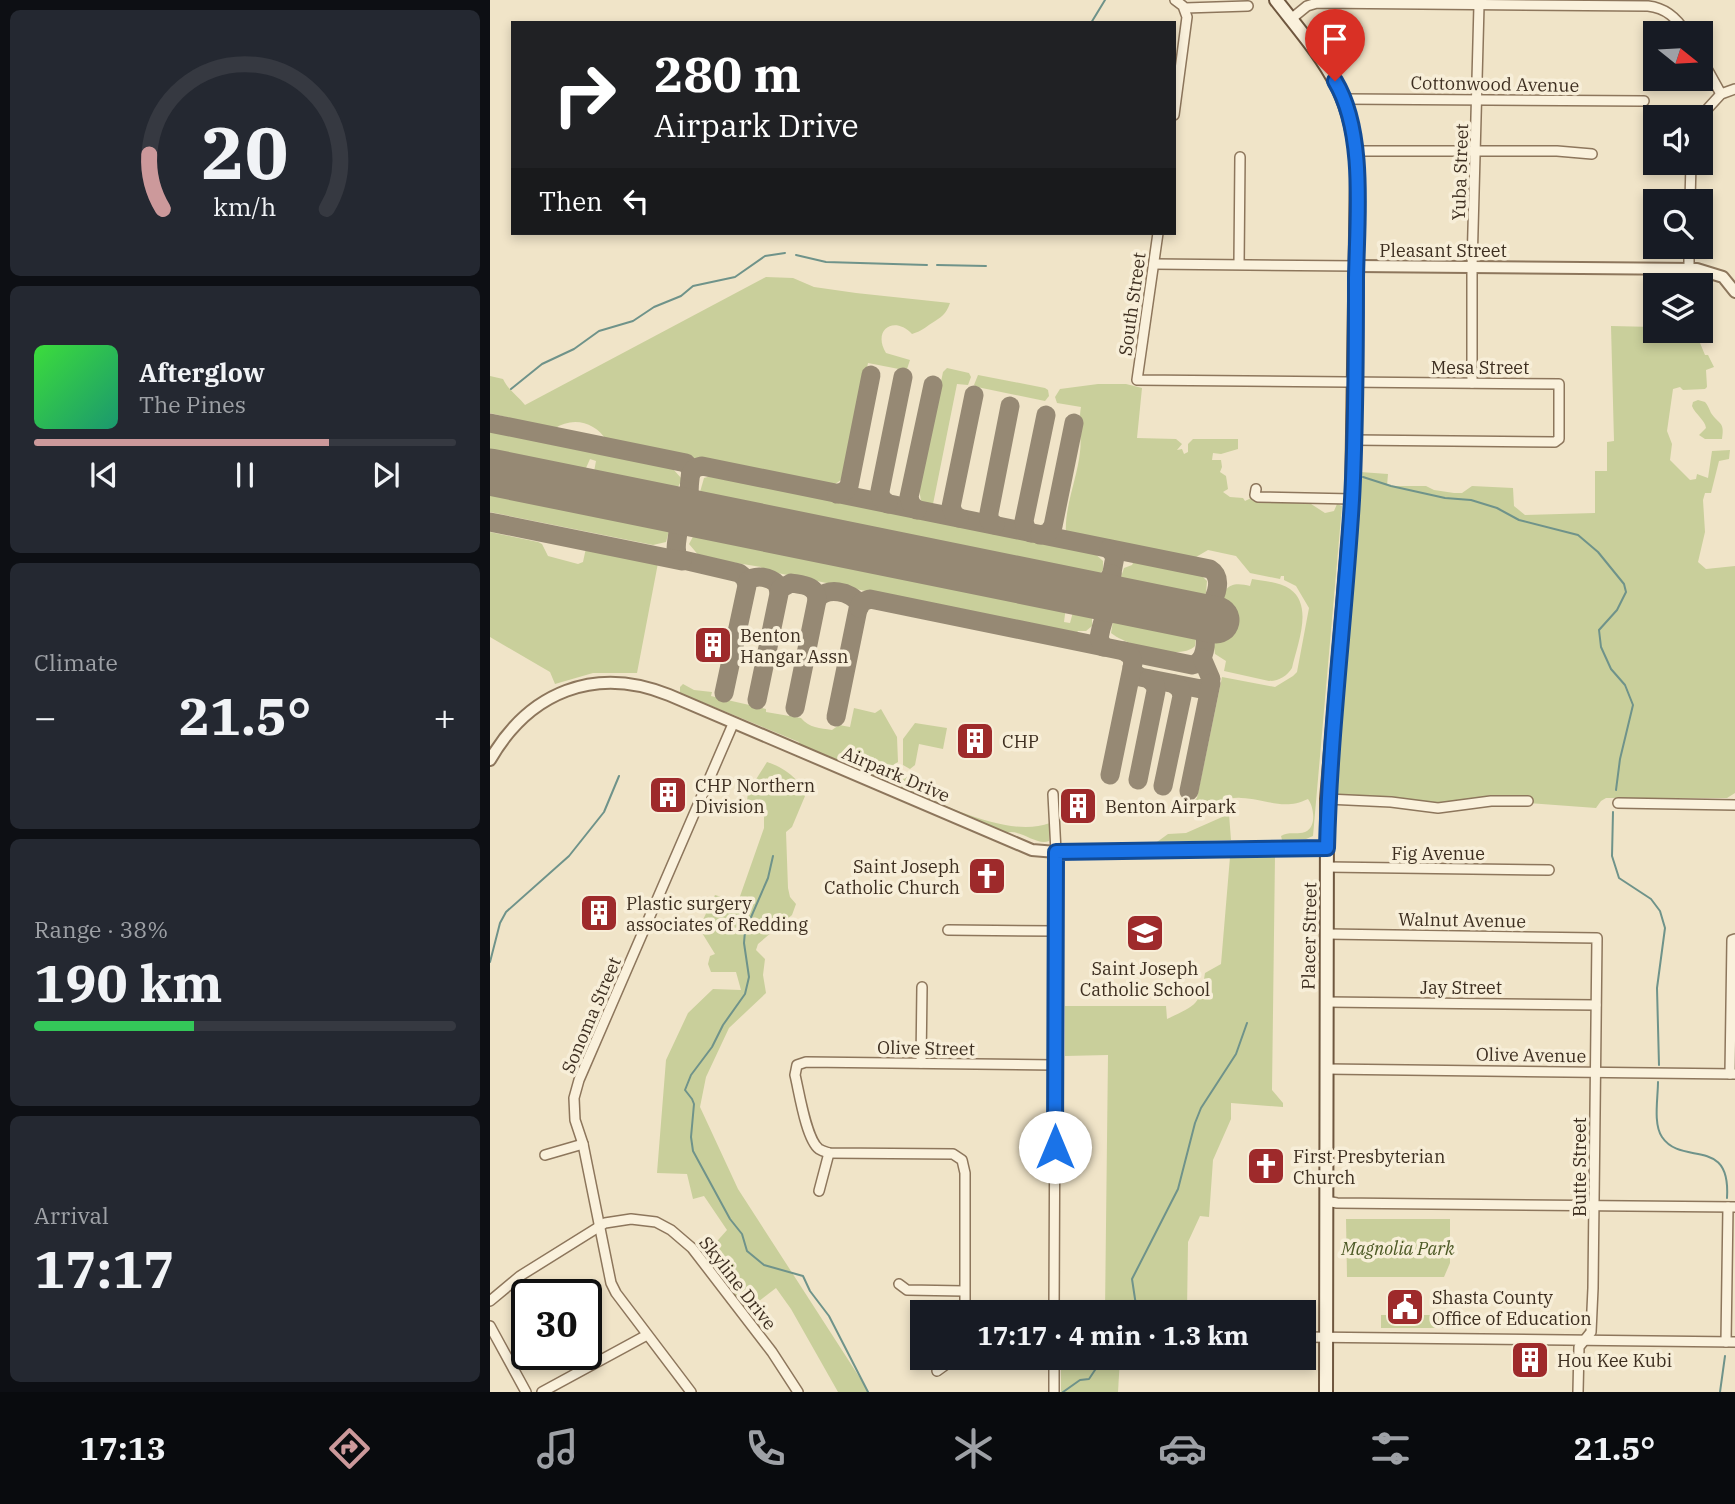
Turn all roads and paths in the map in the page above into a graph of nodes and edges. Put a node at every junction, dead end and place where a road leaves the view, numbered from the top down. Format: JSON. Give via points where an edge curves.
{"nodes":[{"id":1,"x":1175,"y":0,"type":"edge"},
{"id":2,"x":1276,"y":0,"type":"edge"},
{"id":3,"x":1533,"y":3,"type":"edge"},
{"id":4,"x":1624,"y":3,"type":"edge"},
{"id":5,"x":1479,"y":5,"type":"junction"},
{"id":6,"x":1248,"y":6,"type":"dead end"},
{"id":7,"x":1185,"y":8,"type":"junction"},
{"id":8,"x":1291,"y":19,"type":"junction"},
{"id":9,"x":1678,"y":21,"type":"edge"},
{"id":10,"x":1713,"y":80,"type":"edge"},
{"id":11,"x":1735,"y":89,"type":"edge"},
{"id":12,"x":1721,"y":94,"type":"junction"},
{"id":13,"x":1345,"y":99,"type":"junction"},
{"id":14,"x":1478,"y":99,"type":"junction"},
{"id":15,"x":1176,"y":101,"type":"edge"},
{"id":16,"x":1644,"y":102,"type":"dead end"},
{"id":17,"x":1711,"y":105,"type":"edge"},
{"id":18,"x":1356,"y":151,"type":"junction"},
{"id":19,"x":1475,"y":151,"type":"junction"},
{"id":20,"x":1592,"y":154,"type":"dead end"},
{"id":21,"x":1240,"y":157,"type":"dead end"},
{"id":22,"x":1158,"y":235,"type":"edge"},
{"id":23,"x":1689,"y":259,"type":"edge"},
{"id":24,"x":1154,"y":264,"type":"junction"},
{"id":25,"x":1239,"y":264,"type":"junction"},
{"id":26,"x":1357,"y":266,"type":"junction"},
{"id":27,"x":1472,"y":267,"type":"junction"},
{"id":28,"x":1689,"y":270,"type":"junction"},
{"id":29,"x":1735,"y":292,"type":"edge"},
{"id":30,"x":1137,"y":380,"type":"joint"},
{"id":31,"x":1355,"y":382,"type":"junction"},
{"id":32,"x":1472,"y":383,"type":"junction"},
{"id":33,"x":1353,"y":440,"type":"junction"},
{"id":34,"x":1256,"y":489,"type":"dead end"},
{"id":35,"x":1352,"y":499,"type":"junction"},
{"id":36,"x":733,"y":724,"type":"junction"},
{"id":37,"x":490,"y":760,"type":"edge"},
{"id":38,"x":1054,"y":794,"type":"dead end"},
{"id":39,"x":1327,"y":799,"type":"junction"},
{"id":40,"x":1528,"y":801,"type":"dead end"},
{"id":41,"x":1618,"y":803,"type":"dead end"},
{"id":42,"x":1735,"y":805,"type":"edge"},
{"id":43,"x":1327,"y":848,"type":"junction"},
{"id":44,"x":1056,"y":852,"type":"junction"},
{"id":45,"x":1327,"y":867,"type":"junction"},
{"id":46,"x":1549,"y":870,"type":"dead end"},
{"id":47,"x":948,"y":930,"type":"dead end"},
{"id":48,"x":1056,"y":931,"type":"junction"},
{"id":49,"x":1327,"y":934,"type":"junction"},
{"id":50,"x":1597,"y":938,"type":"joint"},
{"id":51,"x":1733,"y":939,"type":"edge"},
{"id":52,"x":922,"y":987,"type":"dead end"},
{"id":53,"x":1326,"y":1002,"type":"junction"},
{"id":54,"x":1596,"y":1005,"type":"junction"},
{"id":55,"x":921,"y":1063,"type":"junction"},
{"id":56,"x":1055,"y":1065,"type":"junction"},
{"id":57,"x":1326,"y":1069,"type":"junction"},
{"id":58,"x":1595,"y":1072,"type":"junction"},
{"id":59,"x":1732,"y":1074,"type":"edge"},
{"id":60,"x":583,"y":1144,"type":"junction"},
{"id":61,"x":829,"y":1153,"type":"junction"},
{"id":62,"x":545,"y":1155,"type":"dead end"},
{"id":63,"x":820,"y":1191,"type":"dead end"},
{"id":64,"x":1326,"y":1201,"type":"junction"},
{"id":65,"x":1594,"y":1207,"type":"junction"},
{"id":66,"x":1731,"y":1207,"type":"edge"},
{"id":67,"x":600,"y":1226,"type":"junction"},
{"id":68,"x":899,"y":1284,"type":"dead end"},
{"id":69,"x":964,"y":1291,"type":"junction"},
{"id":70,"x":964,"y":1300,"type":"edge"},
{"id":71,"x":1054,"y":1300,"type":"edge"},
{"id":72,"x":490,"y":1301,"type":"edge"},
{"id":73,"x":490,"y":1326,"type":"edge"},
{"id":74,"x":646,"y":1335,"type":"junction"},
{"id":75,"x":1316,"y":1337,"type":"edge"},
{"id":76,"x":1326,"y":1337,"type":"junction"},
{"id":77,"x":1584,"y":1340,"type":"junction"},
{"id":78,"x":1730,"y":1342,"type":"edge"},
{"id":79,"x":1054,"y":1370,"type":"edge"},
{"id":80,"x":526,"y":1392,"type":"edge"},
{"id":81,"x":542,"y":1392,"type":"edge"},
{"id":82,"x":691,"y":1392,"type":"edge"},
{"id":83,"x":798,"y":1392,"type":"edge"},
{"id":84,"x":1054,"y":1392,"type":"edge"},
{"id":85,"x":1326,"y":1392,"type":"edge"},
{"id":86,"x":1578,"y":1392,"type":"edge"}],
"edges":[{"from":1,"to":7,"type":"street"},
{"from":2,"to":8,"type":"main road","name":"Placer Street"},
{"from":3,"to":4,"type":"street"},
{"from":3,"to":5,"type":"street"},
{"from":4,"to":9,"type":"street","via":[[1662,9]]},
{"from":5,"to":8,"type":"street","via":[[1317,3]]},
{"from":5,"to":14,"type":"street","name":"Yuba Street"},
{"from":6,"to":7,"type":"street"},
{"from":7,"to":15,"type":"street"},
{"from":8,"to":13,"type":"main road","name":"Placer Street"},
{"from":10,"to":12,"type":"street"},
{"from":11,"to":12,"type":"street"},
{"from":12,"to":17,"type":"street"},
{"from":13,"to":14,"type":"street","name":"Cottonwood Avenue"},
{"from":13,"to":18,"type":"main road","name":"Placer Street"},
{"from":14,"to":16,"type":"street","name":"Cottonwood Avenue"},
{"from":14,"to":19,"type":"street","name":"Yuba Street"},
{"from":18,"to":19,"type":"street"},
{"from":18,"to":26,"type":"main road","name":"Placer Street"},
{"from":19,"to":20,"type":"street"},
{"from":19,"to":27,"type":"street","name":"Yuba Street"},
{"from":21,"to":25,"type":"street"},
{"from":22,"to":24,"type":"street","name":"South Street"},
{"from":23,"to":28,"type":"street"},
{"from":24,"to":25,"type":"street","name":"Pleasant Street"},
{"from":24,"to":30,"type":"street","name":"South Street"},
{"from":25,"to":26,"type":"street","name":"Pleasant Street"},
{"from":26,"to":27,"type":"street","name":"Pleasant Street"},
{"from":26,"to":31,"type":"main road","name":"Placer Street"},
{"from":27,"to":28,"type":"street","name":"Pleasant Street"},
{"from":27,"to":32,"type":"street","name":"Yuba Street"},
{"from":28,"to":29,"type":"street","name":"Pleasant Street","via":[[1718,275]]},
{"from":30,"to":31,"type":"street","name":"Mesa Street"},
{"from":31,"to":32,"type":"street","name":"Mesa Street"},
{"from":31,"to":33,"type":"main road","name":"Placer Street"},
{"from":32,"to":33,"type":"street","name":"Mesa Street","via":[[1559,384],[1559,439],[1551,443]]},
{"from":33,"to":35,"type":"main road","name":"Placer Street"},
{"from":34,"to":35,"type":"street","via":[[1258,497]]},
{"from":35,"to":39,"type":"main road","name":"Placer Street"},
{"from":36,"to":37,"type":"street","name":"Airpark Drive","via":[[648,687],[599,683],[573,688],[530,710]]},
{"from":36,"to":44,"type":"street","name":"Airpark Drive","via":[[1018,845]]},
{"from":36,"to":60,"type":"street","name":"Sonoma Street","via":[[579,1080],[574,1111]]},
{"from":38,"to":44,"type":"street"},
{"from":39,"to":40,"type":"street","via":[[1438,807]]},
{"from":39,"to":43,"type":"main road","name":"Placer Street"},
{"from":41,"to":42,"type":"street"},
{"from":43,"to":44,"type":"street","name":"Airpark Drive"},
{"from":43,"to":45,"type":"main road","name":"Placer Street"},
{"from":44,"to":48,"type":"street"},
{"from":45,"to":46,"type":"street","name":"Fig Avenue"},
{"from":45,"to":49,"type":"main road","name":"Placer Street"},
{"from":47,"to":48,"type":"street"},
{"from":48,"to":56,"type":"street"},
{"from":49,"to":50,"type":"street","name":"Walnut Avenue"},
{"from":49,"to":53,"type":"main road","name":"Placer Street"},
{"from":50,"to":54,"type":"street","name":"Butte Street"},
{"from":51,"to":59,"type":"street"},
{"from":52,"to":55,"type":"street"},
{"from":53,"to":54,"type":"street","name":"Jay Street"},
{"from":53,"to":57,"type":"main road","name":"Placer Street"},
{"from":54,"to":58,"type":"street","name":"Butte Street"},
{"from":55,"to":56,"type":"street","name":"Olive Street"},
{"from":55,"to":61,"type":"street","name":"Olive Street","via":[[797,1065],[795,1075],[812,1137],[817,1147]]},
{"from":56,"to":71,"type":"street"},
{"from":57,"to":58,"type":"street","name":"Olive Avenue"},
{"from":57,"to":64,"type":"main road","name":"Placer Street"},
{"from":58,"to":59,"type":"street","name":"Olive Avenue"},
{"from":58,"to":65,"type":"street","name":"Butte Street"},
{"from":60,"to":62,"type":"street"},
{"from":60,"to":67,"type":"street","name":"Sonoma Street"},
{"from":61,"to":63,"type":"street"},
{"from":61,"to":69,"type":"street","via":[[941,1154],[962,1160]]},
{"from":64,"to":65,"type":"street"},
{"from":64,"to":76,"type":"main road","name":"Placer Street"},
{"from":65,"to":66,"type":"street"},
{"from":65,"to":77,"type":"street","name":"Butte Street","via":[[1591,1332]]},
{"from":66,"to":78,"type":"street"},
{"from":67,"to":72,"type":"street","name":"Skyline Drive","via":[[520,1276]]},
{"from":67,"to":74,"type":"street","name":"Sonoma Street","via":[[613,1289]]},
{"from":67,"to":83,"type":"street","name":"Skyline Drive","via":[[641,1219],[678,1234]]},
{"from":68,"to":69,"type":"street","via":[[907,1290]]},
{"from":69,"to":70,"type":"street"},
{"from":73,"to":80,"type":"street"},
{"from":74,"to":81,"type":"street"},
{"from":74,"to":82,"type":"street","name":"Sonoma Street"},
{"from":75,"to":76,"type":"street"},
{"from":76,"to":77,"type":"street"},
{"from":76,"to":85,"type":"main road","name":"Placer Street"},
{"from":77,"to":78,"type":"street"},
{"from":77,"to":86,"type":"street","name":"Butte Street","via":[[1578,1347]]},
{"from":79,"to":84,"type":"street"}]}
